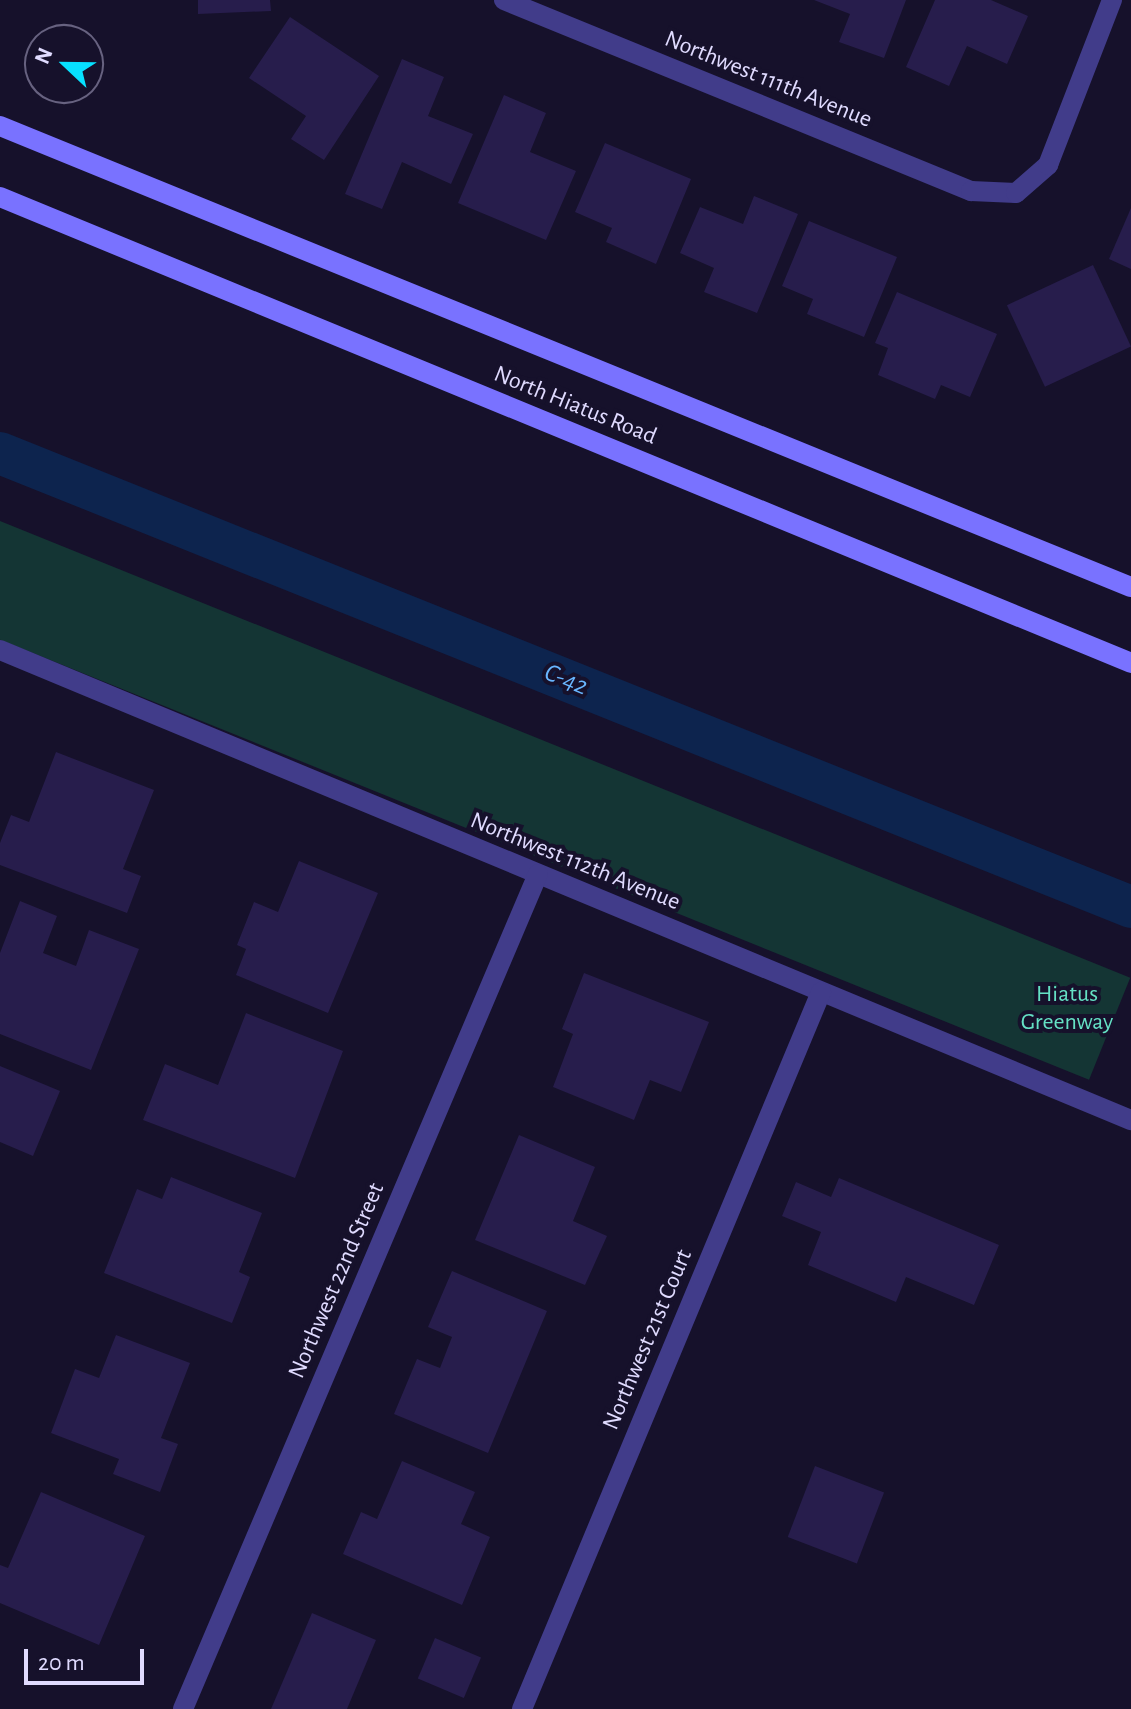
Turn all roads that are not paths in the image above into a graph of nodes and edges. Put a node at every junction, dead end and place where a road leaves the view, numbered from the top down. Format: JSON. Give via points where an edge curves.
{"nodes":[{"id":1,"x":504,"y":0,"type":"edge"},
{"id":2,"x":1112,"y":0,"type":"edge"},
{"id":3,"x":0,"y":126,"type":"edge"},
{"id":4,"x":0,"y":197,"type":"edge"},
{"id":5,"x":1131,"y":587,"type":"edge"},
{"id":6,"x":0,"y":650,"type":"edge"},
{"id":7,"x":1131,"y":663,"type":"edge"},
{"id":8,"x":538,"y":874,"type":"junction"},
{"id":9,"x":821,"y":992,"type":"junction"},
{"id":10,"x":1131,"y":1120,"type":"edge"},
{"id":11,"x":183,"y":1709,"type":"edge"},
{"id":12,"x":522,"y":1709,"type":"edge"}],
"edges":[{"from":1,"to":2,"type":"street","name":"Northwest 111th Avenue","via":[[971,191],[1016,193],[1048,165]]},
{"from":3,"to":5,"type":"main road","name":"North Hiatus Road"},
{"from":4,"to":7,"type":"main road","name":"North Hiatus Road"},
{"from":6,"to":8,"type":"street","name":"Northwest 112th Avenue"},
{"from":8,"to":9,"type":"street","name":"Northwest 112th Avenue"},
{"from":8,"to":11,"type":"street","name":"Northwest 22nd Street"},
{"from":9,"to":10,"type":"street","name":"Northwest 112th Avenue"},
{"from":9,"to":12,"type":"street","name":"Northwest 21st Court"}]}
